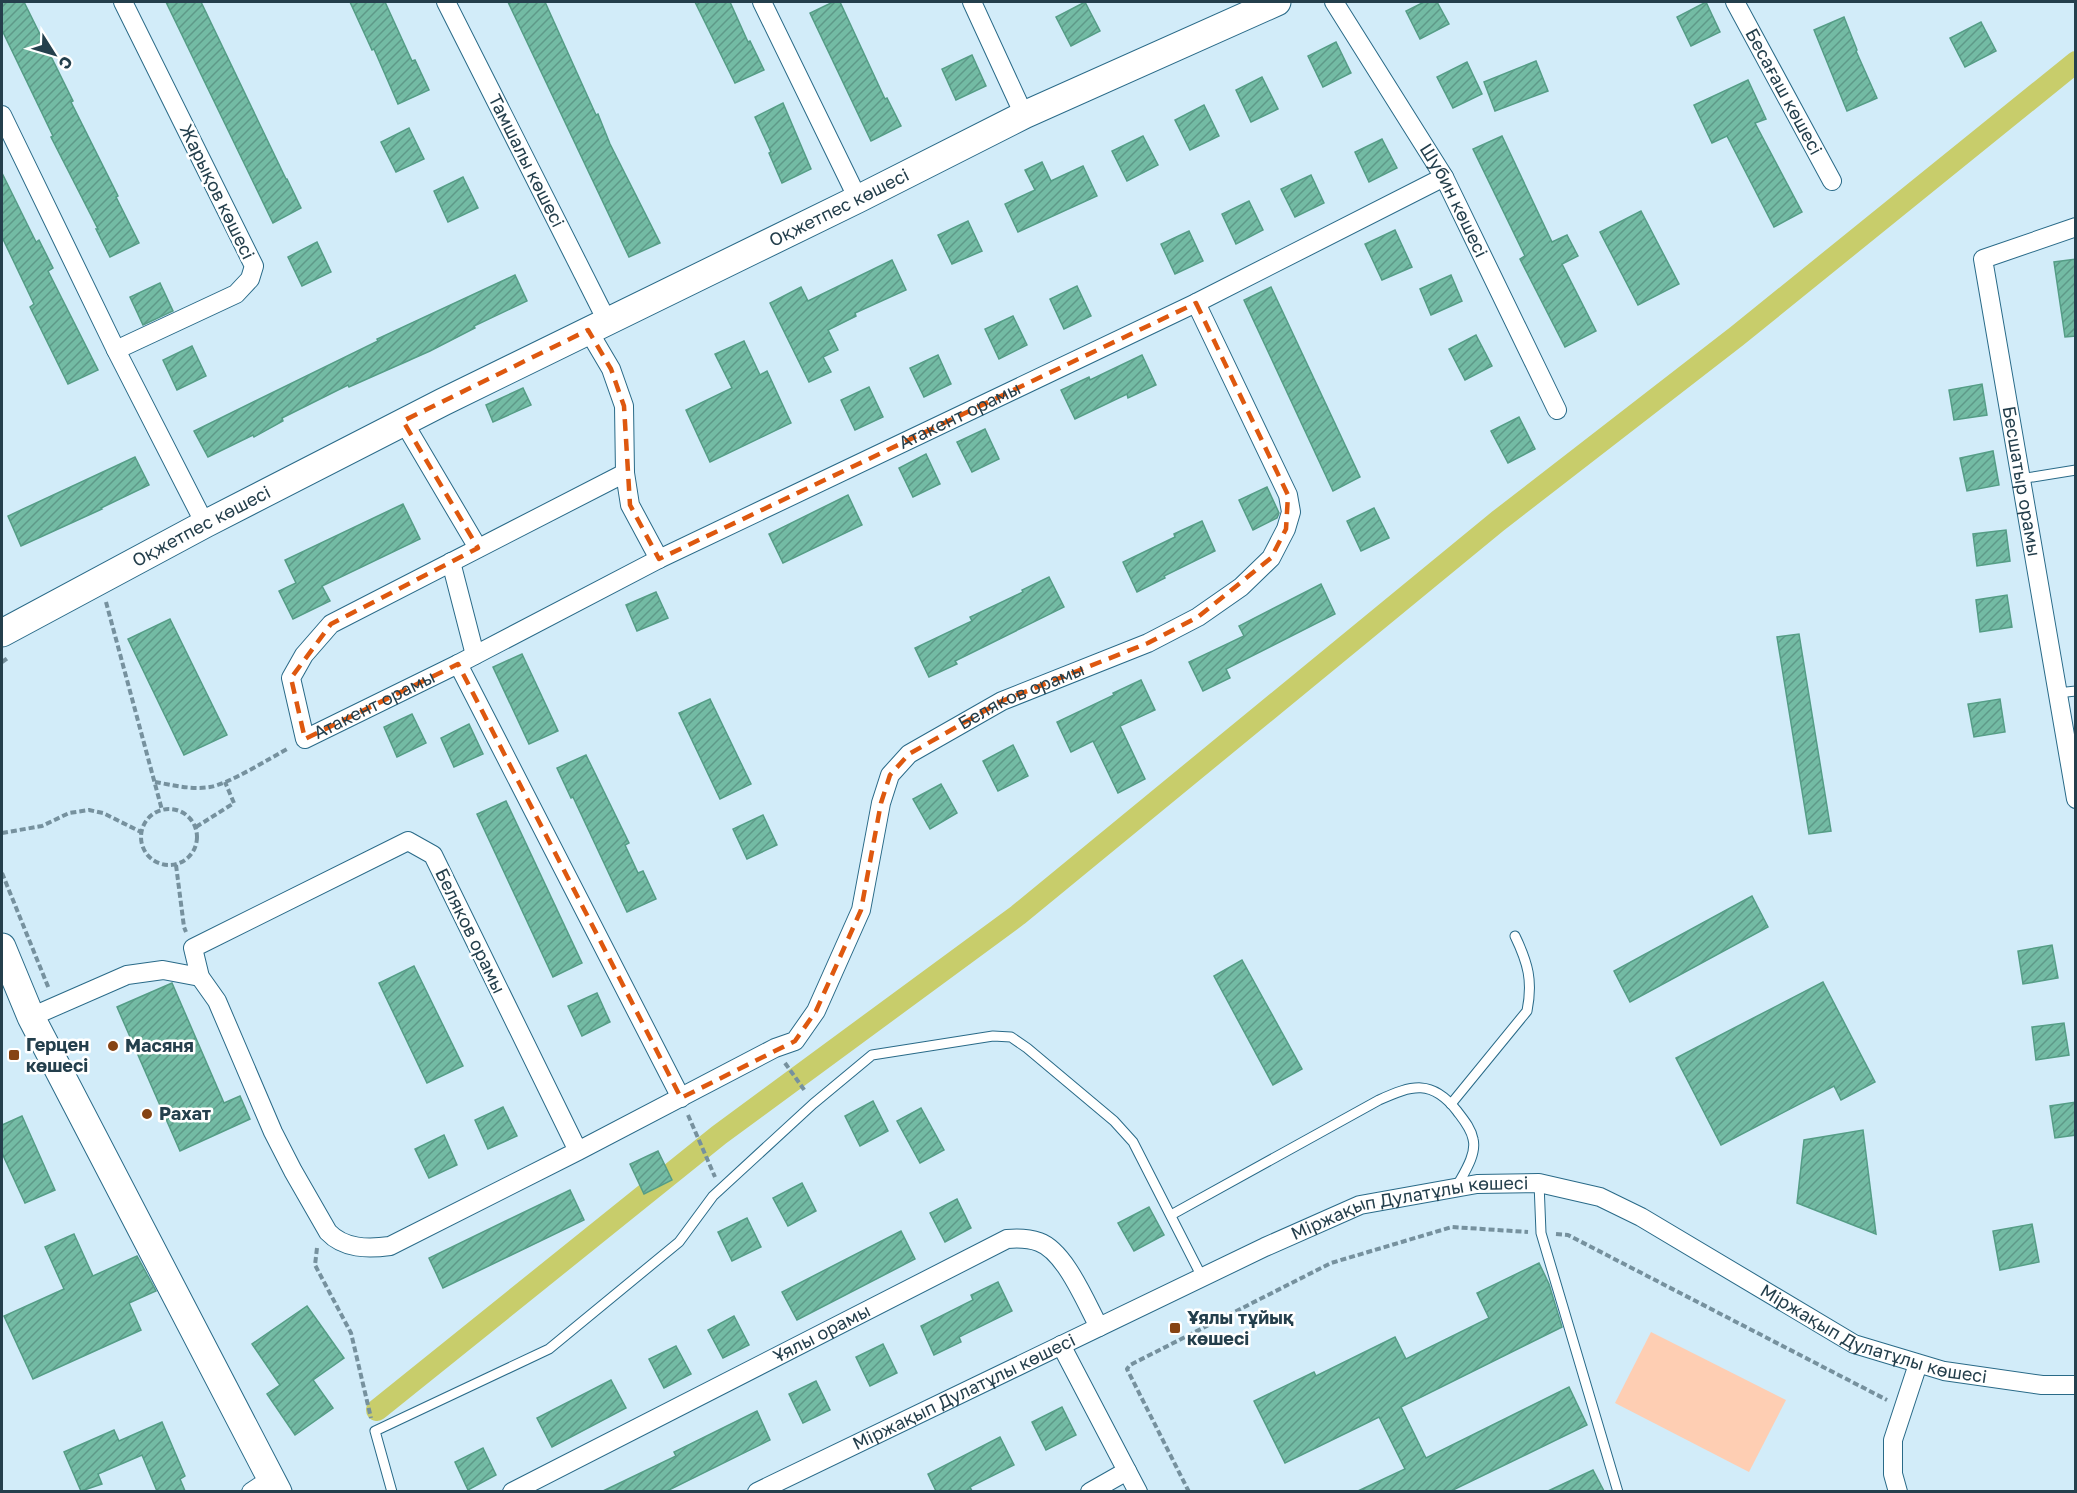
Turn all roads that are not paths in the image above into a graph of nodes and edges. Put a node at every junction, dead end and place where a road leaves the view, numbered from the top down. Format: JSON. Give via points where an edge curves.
{"nodes":[{"id":1,"x":123,"y":2,"type":"edge"},
{"id":2,"x":446,"y":2,"type":"edge"},
{"id":3,"x":762,"y":2,"type":"edge"},
{"id":4,"x":972,"y":2,"type":"edge"},
{"id":5,"x":1277,"y":2,"type":"edge"},
{"id":6,"x":1334,"y":2,"type":"edge"},
{"id":7,"x":1735,"y":2,"type":"edge"},
{"id":8,"x":2,"y":115,"type":"edge"},
{"id":9,"x":1024,"y":115,"type":"junction"},
{"id":10,"x":1444,"y":177,"type":"junction"},
{"id":11,"x":1832,"y":181,"type":"dead end"},
{"id":12,"x":858,"y":199,"type":"junction"},
{"id":13,"x":2076,"y":227,"type":"edge"},
{"id":14,"x":1196,"y":303,"type":"junction"},
{"id":15,"x":598,"y":325,"type":"junction"},
{"id":16,"x":116,"y":350,"type":"junction"},
{"id":17,"x":1557,"y":411,"type":"dead end"},
{"id":18,"x":403,"y":421,"type":"junction"},
{"id":19,"x":2076,"y":470,"type":"edge"},
{"id":20,"x":625,"y":473,"type":"junction"},
{"id":21,"x":2020,"y":478,"type":"junction"},
{"id":22,"x":205,"y":524,"type":"junction"},
{"id":23,"x":478,"y":548,"type":"junction"},
{"id":24,"x":659,"y":560,"type":"junction"},
{"id":25,"x":451,"y":562,"type":"junction"},
{"id":26,"x":2,"y":633,"type":"edge"},
{"id":27,"x":475,"y":655,"type":"junction"},
{"id":28,"x":458,"y":664,"type":"junction"},
{"id":29,"x":2076,"y":691,"type":"edge"},
{"id":30,"x":2057,"y":693,"type":"junction"},
{"id":31,"x":2076,"y":800,"type":"edge"},
{"id":32,"x":1515,"y":936,"type":"dead end"},
{"id":33,"x":2,"y":947,"type":"edge"},
{"id":34,"x":200,"y":977,"type":"junction"},
{"id":35,"x":31,"y":1017,"type":"junction"},
{"id":36,"x":681,"y":1098,"type":"junction"},
{"id":37,"x":1451,"y":1104,"type":"junction"},
{"id":38,"x":578,"y":1151,"type":"junction"},
{"id":39,"x":1539,"y":1183,"type":"junction"},
{"id":40,"x":1456,"y":1188,"type":"junction"},
{"id":41,"x":1171,"y":1215,"type":"junction"},
{"id":42,"x":1202,"y":1277,"type":"junction"},
{"id":43,"x":1100,"y":1327,"type":"junction"},
{"id":44,"x":1061,"y":1345,"type":"junction"},
{"id":45,"x":1918,"y":1364,"type":"junction"},
{"id":46,"x":2076,"y":1385,"type":"edge"},
{"id":47,"x":1127,"y":1471,"type":"junction"},
{"id":48,"x":267,"y":1487,"type":"edge"},
{"id":49,"x":392,"y":1491,"type":"edge"},
{"id":50,"x":512,"y":1491,"type":"edge"},
{"id":51,"x":757,"y":1491,"type":"edge"},
{"id":52,"x":1090,"y":1491,"type":"edge"},
{"id":53,"x":1138,"y":1491,"type":"edge"},
{"id":54,"x":1618,"y":1491,"type":"edge"},
{"id":55,"x":1898,"y":1491,"type":"edge"}],
"edges":[{"from":1,"to":16,"type":"street","name":"Жарықов көшесі","via":[[254,266],[250,279],[236,294]]},
{"from":2,"to":15,"type":"street","name":"Тамшалы көшесі"},
{"from":3,"to":12,"type":"street"},
{"from":4,"to":9,"type":"street"},
{"from":5,"to":9,"type":"street","name":"Оқжетпес көшесі"},
{"from":6,"to":10,"type":"street","name":"Шубин көшесі"},
{"from":7,"to":11,"type":"street","name":"Бесағаш көшесі"},
{"from":8,"to":16,"type":"street"},
{"from":9,"to":12,"type":"street","name":"Оқжетпес көшесі"},
{"from":10,"to":14,"type":"street","name":"Атакент орамы"},
{"from":10,"to":17,"type":"street","name":"Шубин көшесі"},
{"from":12,"to":15,"type":"street","name":"Оқжетпес көшесі"},
{"from":13,"to":21,"type":"street","name":"Бесшатыр орамы","via":[[1983,260]]},
{"from":14,"to":24,"type":"street","name":"Атакент орамы"},
{"from":14,"to":36,"type":"street","name":"Беляков орамы","via":[[1288,495],[1291,512],[1271,558],[1241,587],[1198,617],[1148,643],[1002,701],[909,754],[890,775],[861,910],[816,1011],[795,1041]]},
{"from":15,"to":18,"type":"street","name":"Оқжетпес көшесі"},
{"from":15,"to":20,"type":"street","name":"Тамшалы көшесі","via":[[624,406]]},
{"from":16,"to":22,"type":"street"},
{"from":18,"to":22,"type":"street","name":"Оқжетпес көшесі"},
{"from":18,"to":23,"type":"street"},
{"from":19,"to":21,"type":"lane"},
{"from":20,"to":23,"type":"street","name":"Атакент орамы"},
{"from":20,"to":24,"type":"street","name":"Тамшалы көшесі","via":[[630,505]]},
{"from":21,"to":30,"type":"street","name":"Бесшатыр орамы"},
{"from":22,"to":26,"type":"street","name":"Оқжетпес көшесі"},
{"from":23,"to":25,"type":"street","name":"Атакент орамы"},
{"from":24,"to":27,"type":"street","name":"Атакент орамы"},
{"from":25,"to":27,"type":"street"},
{"from":25,"to":28,"type":"street","name":"Атакент орамы","via":[[331,624],[304,655],[291,678],[305,739]]},
{"from":27,"to":28,"type":"street","name":"Атакент орамы"},
{"from":28,"to":36,"type":"street"},
{"from":29,"to":30,"type":"lane"},
{"from":30,"to":31,"type":"street","name":"Бесшатыр орамы"},
{"from":32,"to":37,"type":"lane","via":[[1526,958],[1529,976],[1527,1011]]},
{"from":33,"to":35,"type":"street"},
{"from":34,"to":35,"type":"street","via":[[163,970],[127,975]]},
{"from":34,"to":38,"type":"street","name":"Беляков орамы","via":[[217,1001],[273,1132],[334,1239],[350,1246],[390,1246]]},
{"from":34,"to":38,"type":"street","name":"Беляков орамы","via":[[193,948],[408,841],[433,855]]},
{"from":35,"to":48,"type":"street"},
{"from":36,"to":38,"type":"street","name":"Беляков орамы"},
{"from":37,"to":40,"type":"lane","via":[[1474,1139],[1472,1156]]},
{"from":37,"to":41,"type":"lane","via":[[1439,1092],[1418,1086],[1400,1090]]},
{"from":39,"to":40,"type":"street","name":"Міржақып Дулатұлы көшесі"},
{"from":39,"to":45,"type":"street","name":"Міржақып Дулатұлы көшесі","via":[[1600,1197],[1641,1217],[1854,1344]]},
{"from":39,"to":54,"type":"lane","via":[[1541,1233]]},
{"from":40,"to":42,"type":"street","name":"Міржақып Дулатұлы көшесі","via":[[1360,1205]]},
{"from":41,"to":42,"type":"lane"},
{"from":41,"to":49,"type":"lane","via":[[1133,1142],[1114,1121],[1011,1037],[993,1036],[872,1055],[721,1188],[679,1242],[549,1349],[375,1431]]},
{"from":42,"to":43,"type":"street","name":"Міржақып Дулатұлы көшесі"},
{"from":43,"to":44,"type":"street","name":"Міржақып Дулатұлы көшесі"},
{"from":43,"to":50,"type":"street","name":"Ұялы орамы","via":[[1060,1257],[1040,1242],[1007,1239]]},
{"from":44,"to":47,"type":"street"},
{"from":44,"to":51,"type":"street","name":"Міржақып Дулатұлы көшесі"},
{"from":45,"to":46,"type":"street","name":"Міржақып Дулатұлы көшесі","via":[[2042,1385]]},
{"from":45,"to":55,"type":"street","via":[[1893,1440],[1893,1474]]},
{"from":47,"to":52,"type":"street"},
{"from":47,"to":53,"type":"street"}]}
